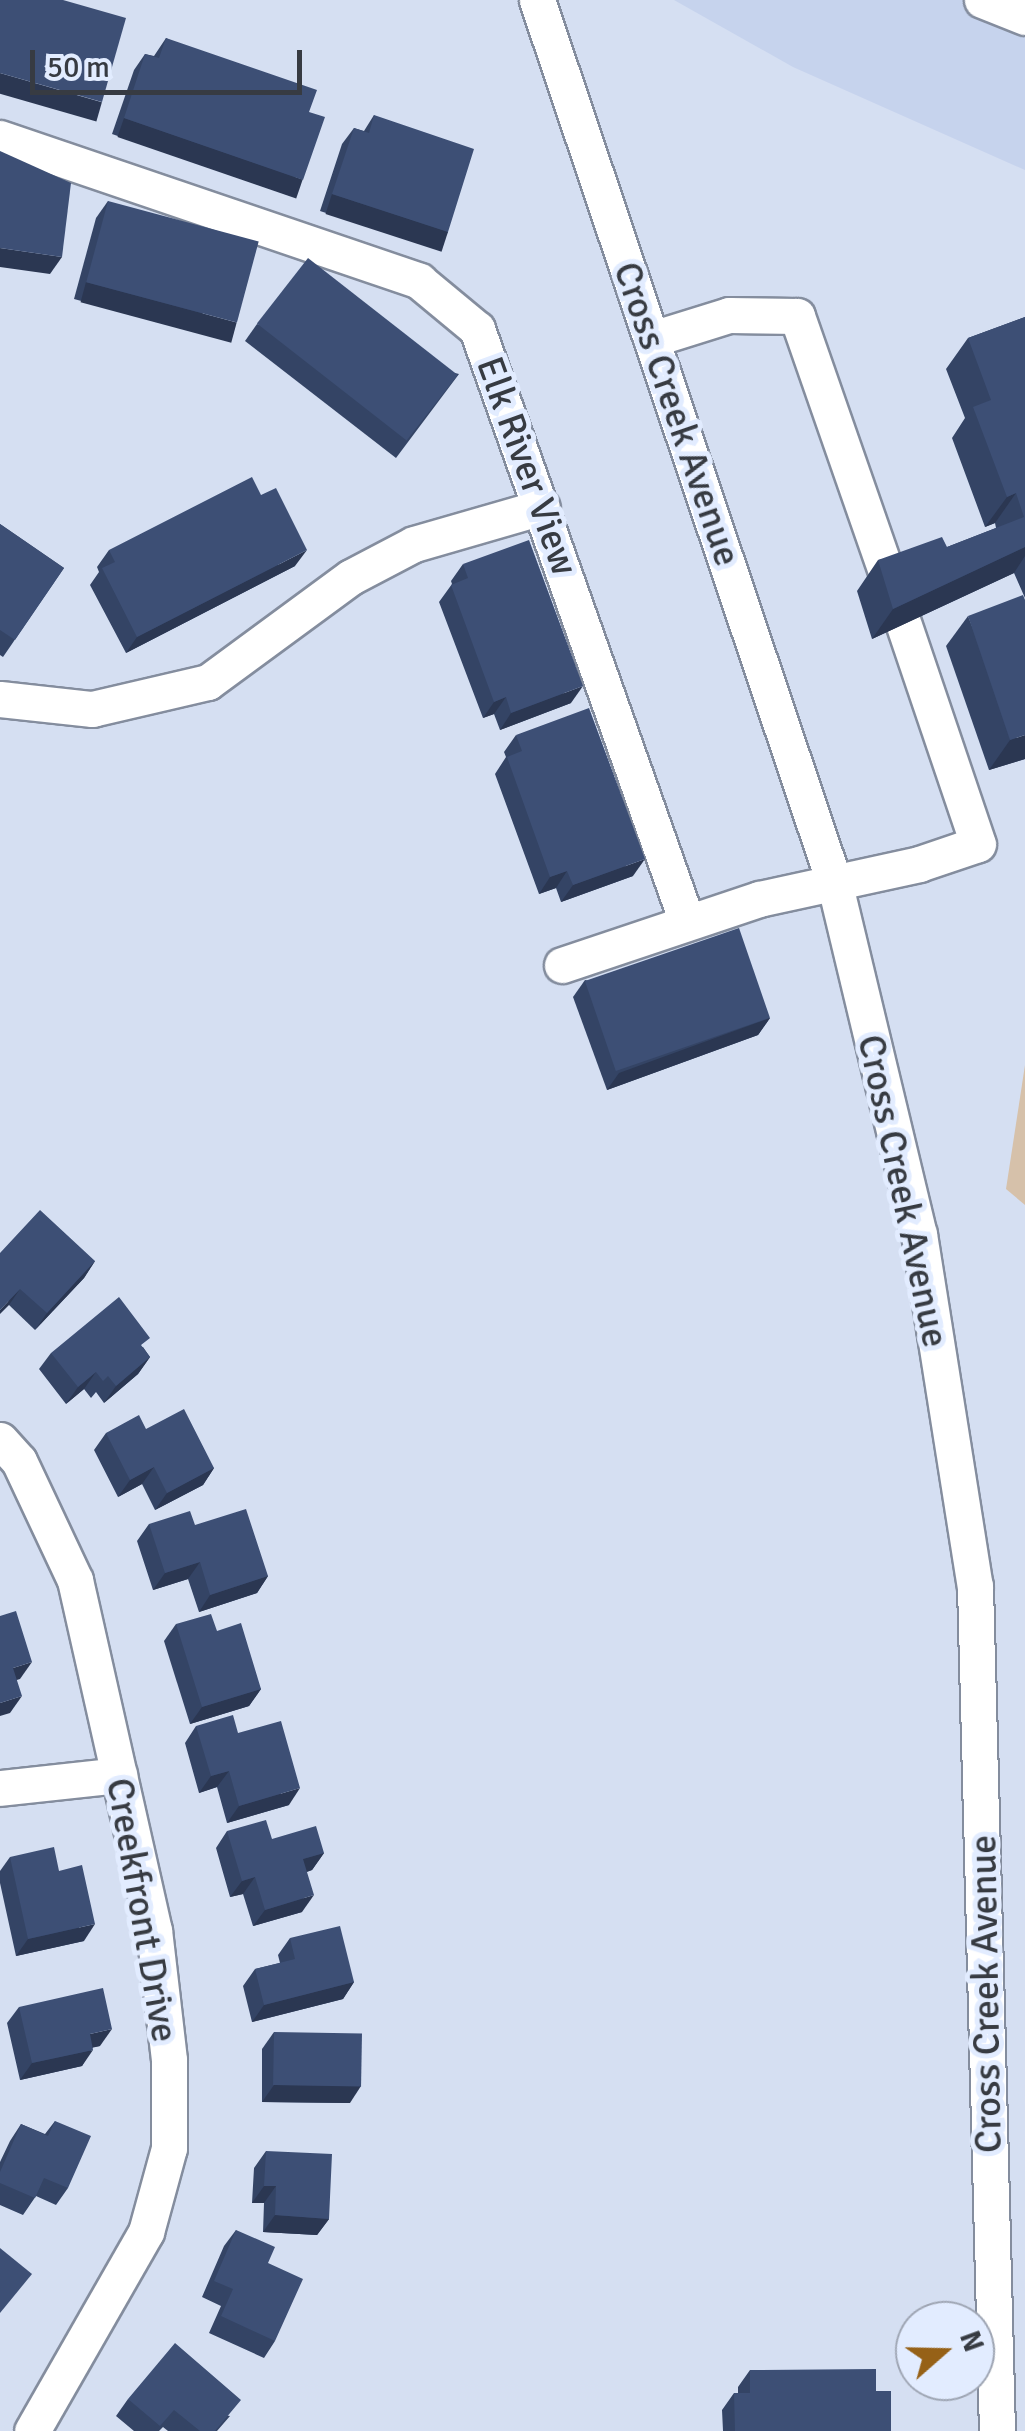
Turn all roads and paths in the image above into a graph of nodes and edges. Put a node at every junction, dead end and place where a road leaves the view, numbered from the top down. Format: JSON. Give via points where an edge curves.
{"nodes":[{"id":1,"x":537,"y":0,"type":"edge"},
{"id":2,"x":982,"y":0,"type":"edge"},
{"id":3,"x":1025,"y":17,"type":"edge"},
{"id":4,"x":0,"y":138,"type":"edge"},
{"id":5,"x":652,"y":339,"type":"junction"},
{"id":6,"x":542,"y":508,"type":"junction"},
{"id":7,"x":889,"y":580,"type":"edge"},
{"id":8,"x":904,"y":625,"type":"edge"},
{"id":9,"x":0,"y":699,"type":"edge"},
{"id":10,"x":834,"y":885,"type":"junction"},
{"id":11,"x":687,"y":922,"type":"junction"},
{"id":12,"x":562,"y":965,"type":"dead end"},
{"id":13,"x":0,"y":1440,"type":"edge"},
{"id":14,"x":119,"y":1775,"type":"junction"},
{"id":15,"x":0,"y":1788,"type":"edge"},
{"id":16,"x":32,"y":2431,"type":"edge"},
{"id":17,"x":996,"y":2431,"type":"edge"}],
"edges":[{"from":1,"to":5,"type":"street","name":"Cross Creek Avenue"},
{"from":2,"to":3,"type":"street"},
{"from":4,"to":6,"type":"street","name":"Elk River View","via":[[419,280],[477,329]]},
{"from":5,"to":7,"type":"street","via":[[729,315],[796,316]]},
{"from":5,"to":10,"type":"street","name":"Cross Creek Avenue"},
{"from":6,"to":9,"type":"street","via":[[414,544],[351,577],[208,682],[92,709]]},
{"from":6,"to":11,"type":"street","name":"Elk River View"},
{"from":8,"to":10,"type":"street","via":[[978,844]]},
{"from":10,"to":11,"type":"street"},
{"from":10,"to":17,"type":"street","name":"Cross Creek Avenue","via":[[919,1234],[976,1586]]},
{"from":11,"to":12,"type":"street"},
{"from":13,"to":14,"type":"street","name":"Creekfront Drive","via":[[20,1461],[75,1580]]},
{"from":14,"to":15,"type":"street"},
{"from":14,"to":16,"type":"street","name":"Creekfront Drive","via":[[154,1930],[169,2060],[169,2148],[146,2232]]}]}
